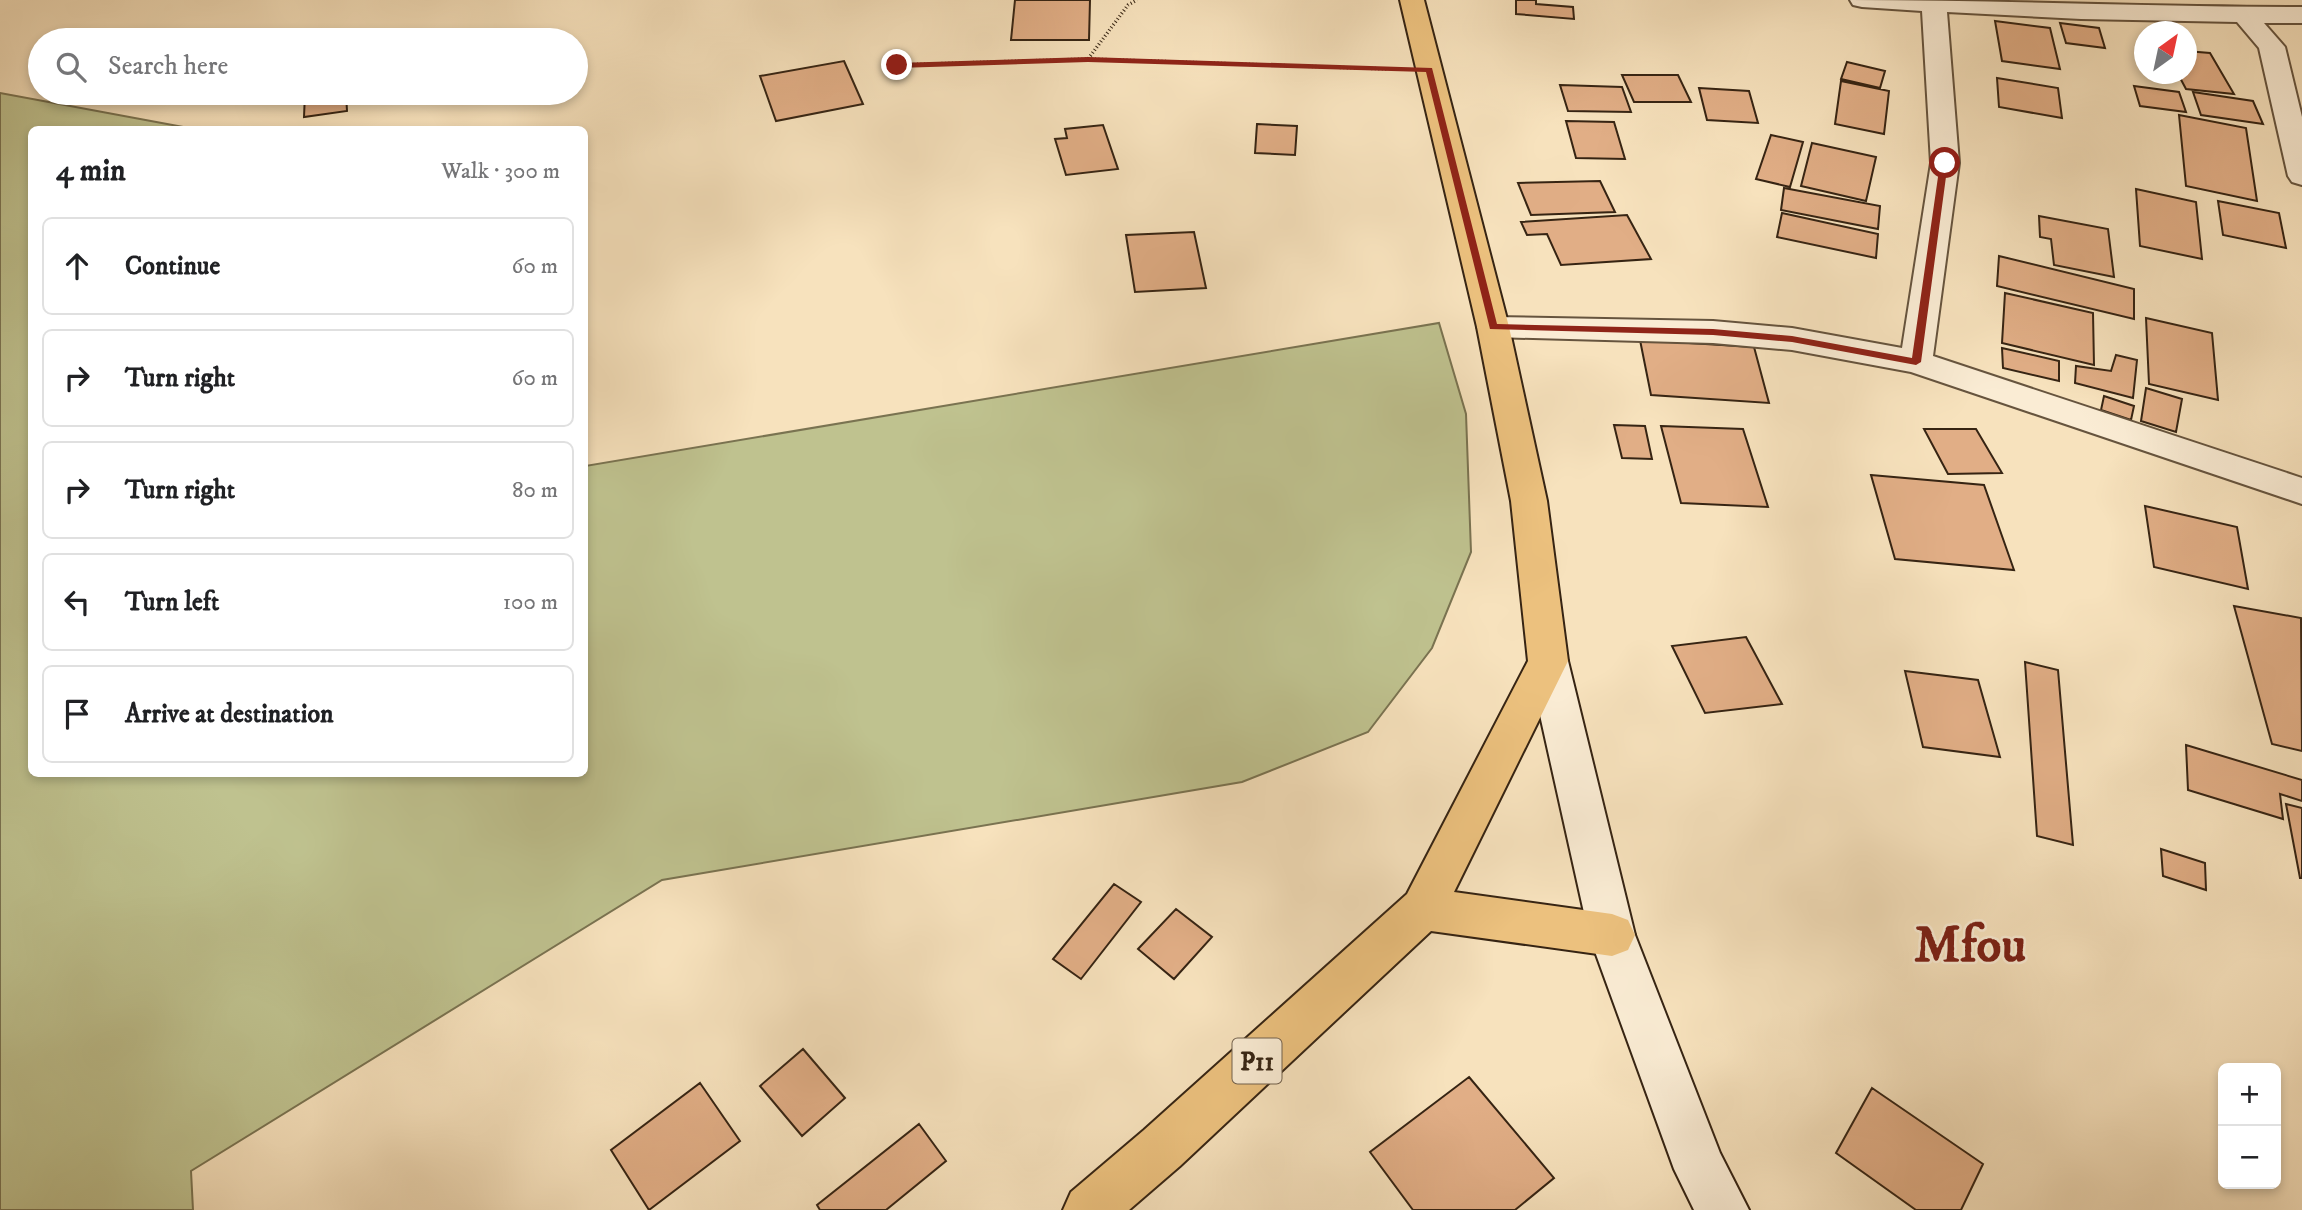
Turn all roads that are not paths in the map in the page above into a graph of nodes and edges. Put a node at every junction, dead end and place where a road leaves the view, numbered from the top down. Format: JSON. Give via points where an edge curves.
{"nodes":[{"id":1,"x":1412,"y":0,"type":"edge"},
{"id":2,"x":1862,"y":0,"type":"edge"},
{"id":3,"x":1934,"y":3,"type":"junction"},
{"id":4,"x":2244,"y":15,"type":"junction"},
{"id":5,"x":2302,"y":15,"type":"edge"},
{"id":6,"x":2302,"y":176,"type":"edge"},
{"id":7,"x":1493,"y":327,"type":"junction"},
{"id":8,"x":1916,"y":362,"type":"junction"},
{"id":9,"x":2302,"y":491,"type":"edge"},
{"id":10,"x":1548,"y":662,"type":"junction"},
{"id":11,"x":1423,"y":909,"type":"junction"},
{"id":12,"x":1612,"y":935,"type":"junction"},
{"id":13,"x":1089,"y":1210,"type":"edge"},
{"id":14,"x":1723,"y":1210,"type":"edge"}],
"edges":[{"from":1,"to":7,"type":"main road"},
{"from":2,"to":3,"type":"street"},
{"from":3,"to":4,"type":"street"},
{"from":3,"to":8,"type":"street","via":[[1945,163]]},
{"from":4,"to":5,"type":"street"},
{"from":4,"to":6,"type":"street","via":[[2272,47]]},
{"from":7,"to":8,"type":"street","via":[[1713,332],[1792,339]]},
{"from":7,"to":10,"type":"main road","via":[[1529,501]]},
{"from":8,"to":9,"type":"street"},
{"from":10,"to":11,"type":"main road","number":"P11"},
{"from":10,"to":12,"type":"street"},
{"from":11,"to":12,"type":"main road"},
{"from":11,"to":13,"type":"main road","number":"P11"},
{"from":12,"to":14,"type":"street","via":[[1700,1169]]}]}
